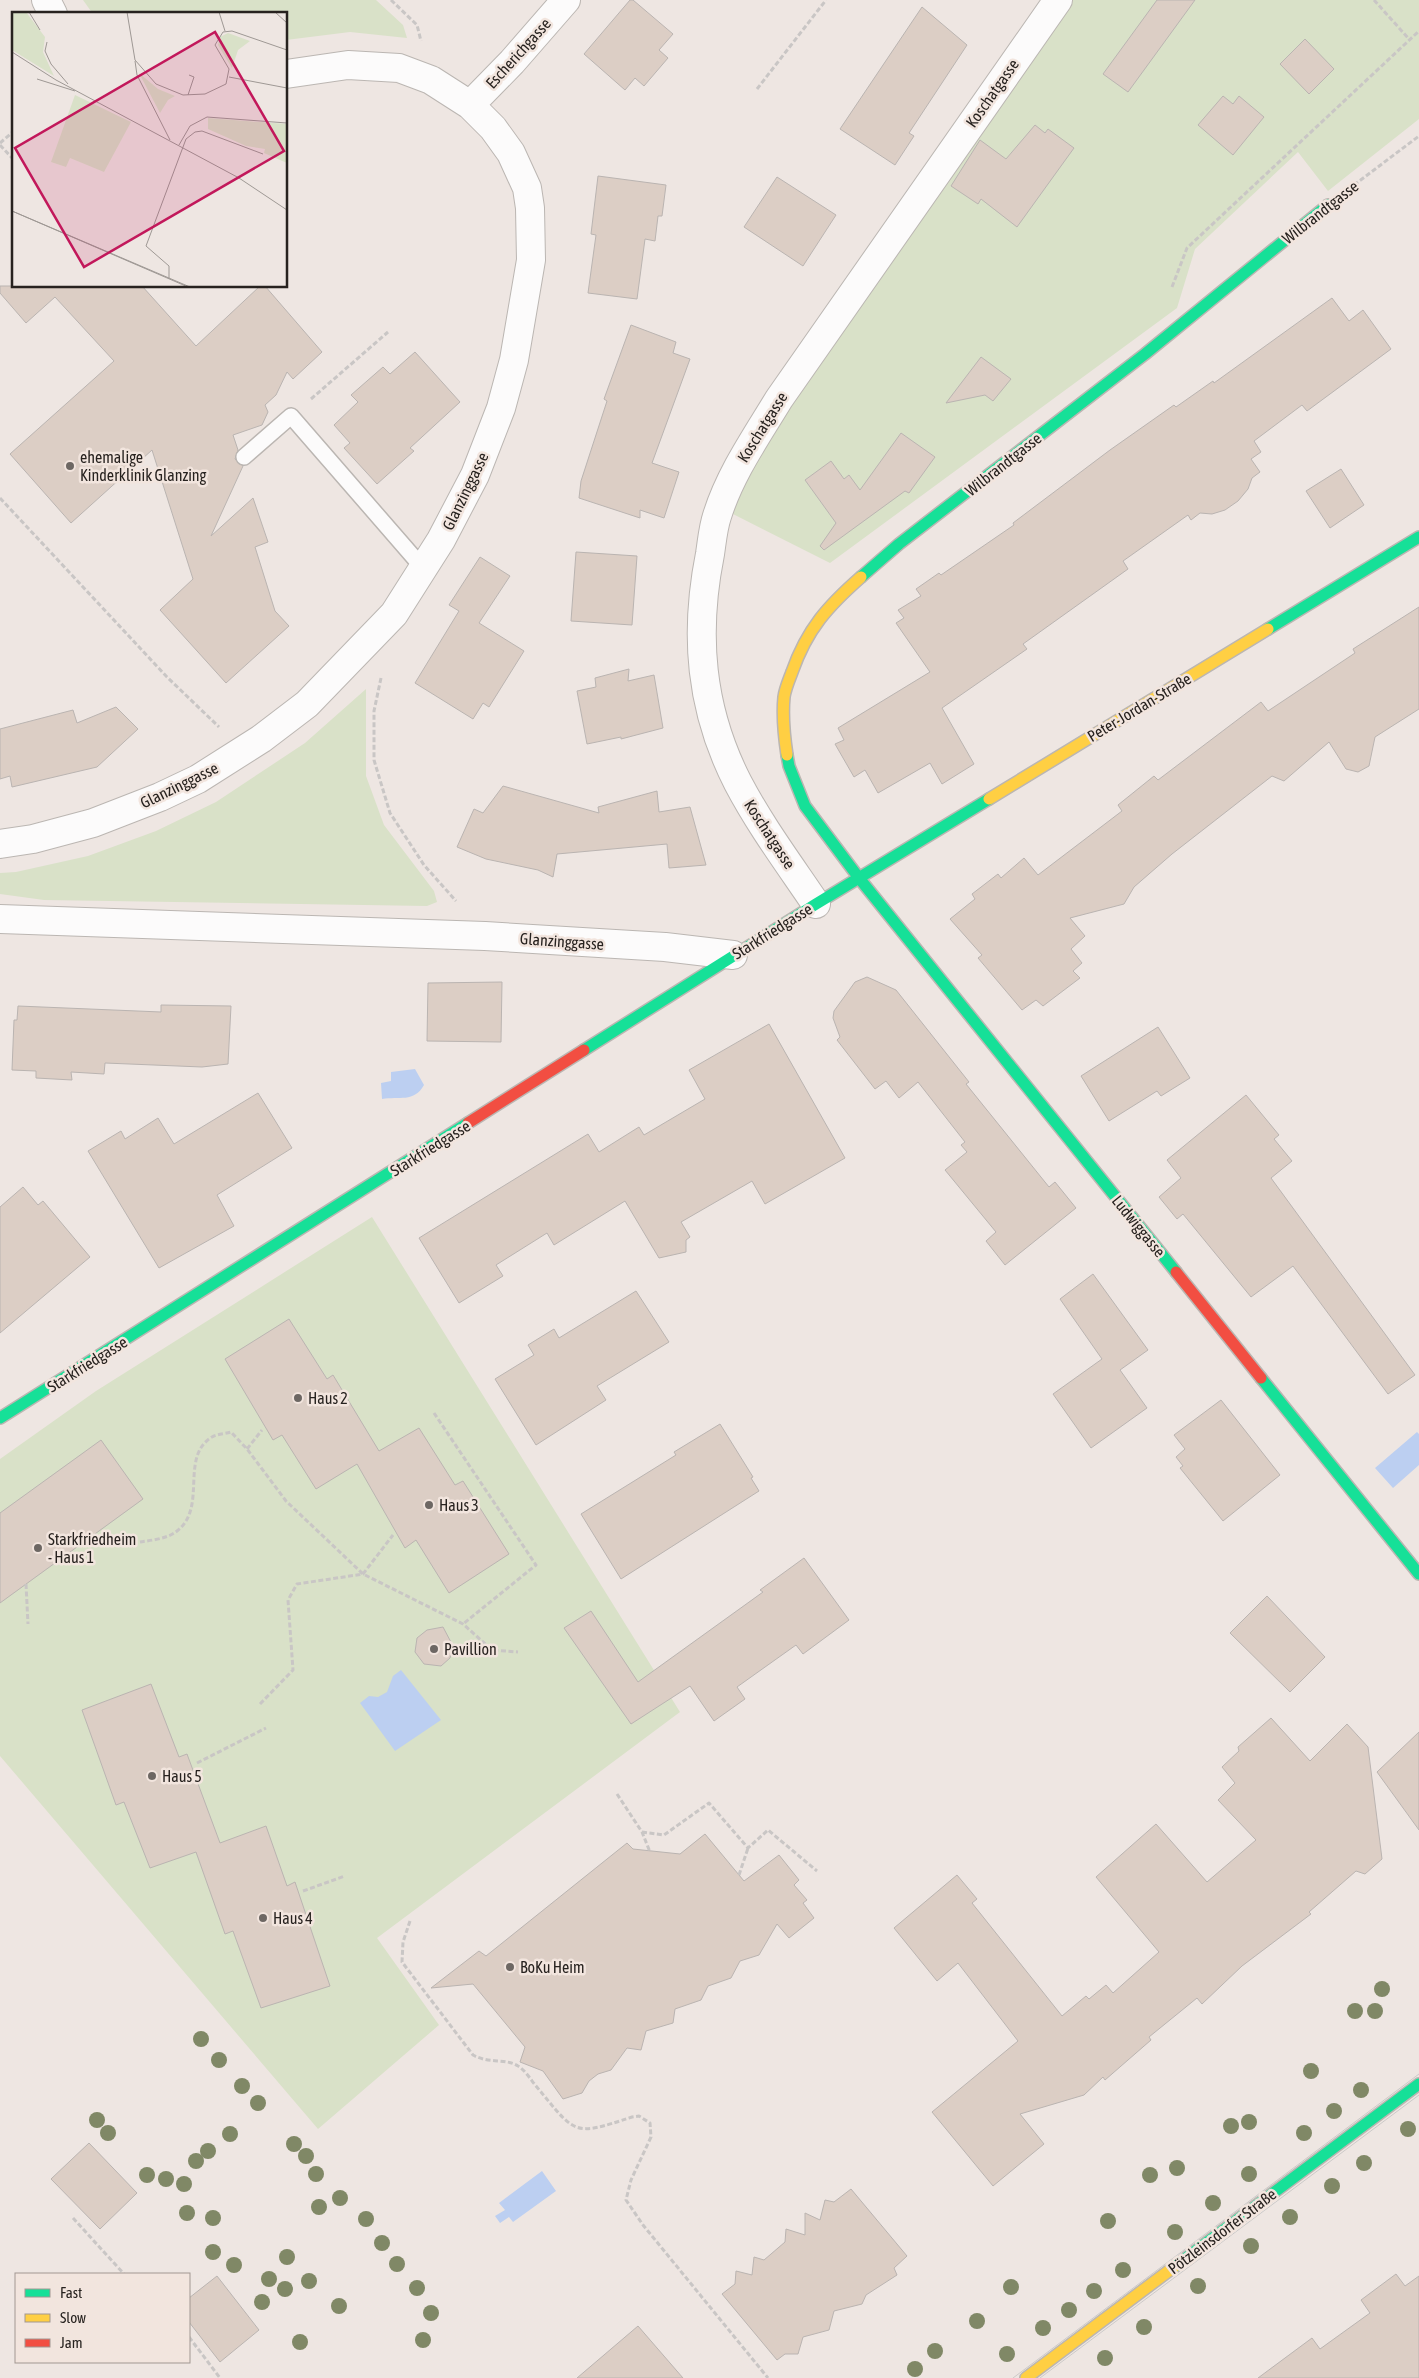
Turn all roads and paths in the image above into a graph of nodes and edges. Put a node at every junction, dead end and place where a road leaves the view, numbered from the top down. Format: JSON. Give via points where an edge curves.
{"nodes":[{"id":1,"x":46,"y":0,"type":"edge"},
{"id":2,"x":566,"y":0,"type":"edge"},
{"id":3,"x":826,"y":0,"type":"edge"},
{"id":4,"x":1058,"y":0,"type":"edge"},
{"id":5,"x":1374,"y":0,"type":"edge"},
{"id":6,"x":52,"y":12,"type":"edge"},
{"id":7,"x":1419,"y":32,"type":"edge"},
{"id":8,"x":1409,"y":39,"type":"junction"},
{"id":9,"x":288,"y":74,"type":"edge"},
{"id":10,"x":757,"y":89,"type":"dead end"},
{"id":11,"x":470,"y":105,"type":"junction"},
{"id":12,"x":12,"y":133,"type":"edge"},
{"id":13,"x":1419,"y":136,"type":"edge"},
{"id":14,"x":0,"y":144,"type":"edge"},
{"id":15,"x":12,"y":158,"type":"edge"},
{"id":16,"x":1328,"y":205,"type":"joint"},
{"id":17,"x":1170,"y":292,"type":"dead end"},
{"id":18,"x":388,"y":332,"type":"dead end"},
{"id":19,"x":291,"y":416,"type":"junction"},
{"id":20,"x":244,"y":457,"type":"dead end"},
{"id":21,"x":0,"y":498,"type":"edge"},
{"id":22,"x":1419,"y":537,"type":"edge"},
{"id":23,"x":423,"y":568,"type":"junction"},
{"id":24,"x":374,"y":711,"type":"dead end"},
{"id":25,"x":243,"y":750,"type":"junction"},
{"id":26,"x":0,"y":844,"type":"edge"},
{"id":27,"x":424,"y":865,"type":"dead end"},
{"id":28,"x":859,"y":878,"type":"junction"},
{"id":29,"x":816,"y":904,"type":"junction"},
{"id":30,"x":0,"y":918,"type":"edge"},
{"id":31,"x":733,"y":955,"type":"junction"},
{"id":32,"x":434,"y":1413,"type":"dead end"},
{"id":33,"x":0,"y":1418,"type":"edge"},
{"id":34,"x":262,"y":1430,"type":"dead end"},
{"id":35,"x":247,"y":1449,"type":"junction"},
{"id":36,"x":394,"y":1535,"type":"dead end"},
{"id":37,"x":140,"y":1542,"type":"dead end"},
{"id":38,"x":363,"y":1574,"type":"junction"},
{"id":39,"x":1419,"y":1574,"type":"edge"},
{"id":40,"x":26,"y":1584,"type":"dead end"},
{"id":41,"x":28,"y":1624,"type":"dead end"},
{"id":42,"x":463,"y":1624,"type":"junction"},
{"id":43,"x":518,"y":1652,"type":"dead end"},
{"id":44,"x":260,"y":1704,"type":"dead end"},
{"id":45,"x":266,"y":1728,"type":"dead end"},
{"id":46,"x":198,"y":1763,"type":"dead end"},
{"id":47,"x":617,"y":1794,"type":"dead end"},
{"id":48,"x":642,"y":1832,"type":"junction"},
{"id":49,"x":748,"y":1848,"type":"junction"},
{"id":50,"x":650,"y":1852,"type":"dead end"},
{"id":51,"x":817,"y":1870,"type":"dead end"},
{"id":52,"x":739,"y":1875,"type":"dead end"},
{"id":53,"x":345,"y":1876,"type":"dead end"},
{"id":54,"x":302,"y":1891,"type":"dead end"},
{"id":55,"x":410,"y":1921,"type":"dead end"},
{"id":56,"x":1419,"y":2084,"type":"edge"},
{"id":57,"x":73,"y":2218,"type":"dead end"},
{"id":58,"x":123,"y":2273,"type":"edge"},
{"id":59,"x":190,"y":2338,"type":"edge"},
{"id":60,"x":220,"y":2378,"type":"edge"},
{"id":61,"x":768,"y":2378,"type":"edge"},
{"id":62,"x":1026,"y":2378,"type":"edge"}],
"edges":[{"from":1,"to":6,"type":"street"},
{"from":2,"to":11,"type":"street","name":"Escherichgasse"},
{"from":3,"to":10,"type":"path"},
{"from":4,"to":29,"type":"street","name":"Koschatgasse","via":[[779,399],[738,466],[717,517],[701,617],[701,656],[710,705],[737,782]]},
{"from":5,"to":8,"type":"path"},
{"from":7,"to":8,"type":"path"},
{"from":8,"to":17,"type":"path","via":[[1187,248]]},
{"from":9,"to":11,"type":"street","name":"Glanzinggasse","via":[[348,66],[399,68],[431,80]]},
{"from":11,"to":23,"type":"street","name":"Glanzinggasse","via":[[492,128],[524,182],[530,208],[530,260],[514,360],[501,408],[475,475]]},
{"from":12,"to":14,"type":"path"},
{"from":13,"to":16,"type":"path","name":"Wilbrandtgasse"},
{"from":14,"to":15,"type":"path"},
{"from":16,"to":28,"type":"street","name":"Wilbrandtgasse","via":[[1145,354],[899,544],[840,595],[815,623],[784,694],[783,730],[787,757],[805,806]]},
{"from":18,"to":19,"type":"path"},
{"from":19,"to":20,"type":"lane"},
{"from":19,"to":23,"type":"lane"},
{"from":21,"to":25,"type":"path","via":[[167,677]]},
{"from":22,"to":28,"type":"street","name":"Peter-Jordan-Straße"},
{"from":23,"to":25,"type":"street","name":"Glanzinggasse","via":[[394,614],[306,704]]},
{"from":24,"to":27,"type":"path","via":[[374,760],[390,813]]},
{"from":25,"to":26,"type":"street","name":"Glanzinggasse","via":[[198,779],[93,823]]},
{"from":28,"to":29,"type":"street","name":"Starkfriedgasse"},
{"from":28,"to":39,"type":"street","name":"Ludwiggasse"},
{"from":29,"to":31,"type":"street","name":"Starkfriedgasse"},
{"from":30,"to":31,"type":"street","name":"Glanzinggasse","via":[[486,936],[666,947]]},
{"from":31,"to":33,"type":"street","name":"Starkfriedgasse"},
{"from":32,"to":42,"type":"path","via":[[536,1565]]},
{"from":34,"to":35,"type":"path"},
{"from":35,"to":37,"type":"path","via":[[231,1432],[213,1436],[200,1447],[194,1465],[195,1482],[189,1516],[177,1531],[163,1538]]},
{"from":35,"to":38,"type":"path","via":[[286,1501]]},
{"from":36,"to":38,"type":"path"},
{"from":38,"to":42,"type":"path"},
{"from":38,"to":44,"type":"path","via":[[297,1584],[288,1600],[293,1670]]},
{"from":40,"to":41,"type":"path"},
{"from":42,"to":43,"type":"path","via":[[492,1650]]},
{"from":45,"to":46,"type":"path"},
{"from":47,"to":48,"type":"path"},
{"from":48,"to":49,"type":"path","via":[[664,1835],[709,1803]]},
{"from":48,"to":50,"type":"path"},
{"from":49,"to":51,"type":"path","via":[[768,1830]]},
{"from":49,"to":52,"type":"path"},
{"from":53,"to":54,"type":"path"},
{"from":55,"to":61,"type":"path","via":[[402,1942],[402,1962],[473,2055],[483,2061],[518,2066],[563,2119],[582,2130],[594,2130],[639,2116],[650,2123],[651,2137],[631,2180],[626,2200]]},
{"from":56,"to":62,"type":"street","name":"Pötzleinsdorfer Straße"},
{"from":57,"to":58,"type":"path"},
{"from":59,"to":60,"type":"path"}]}
